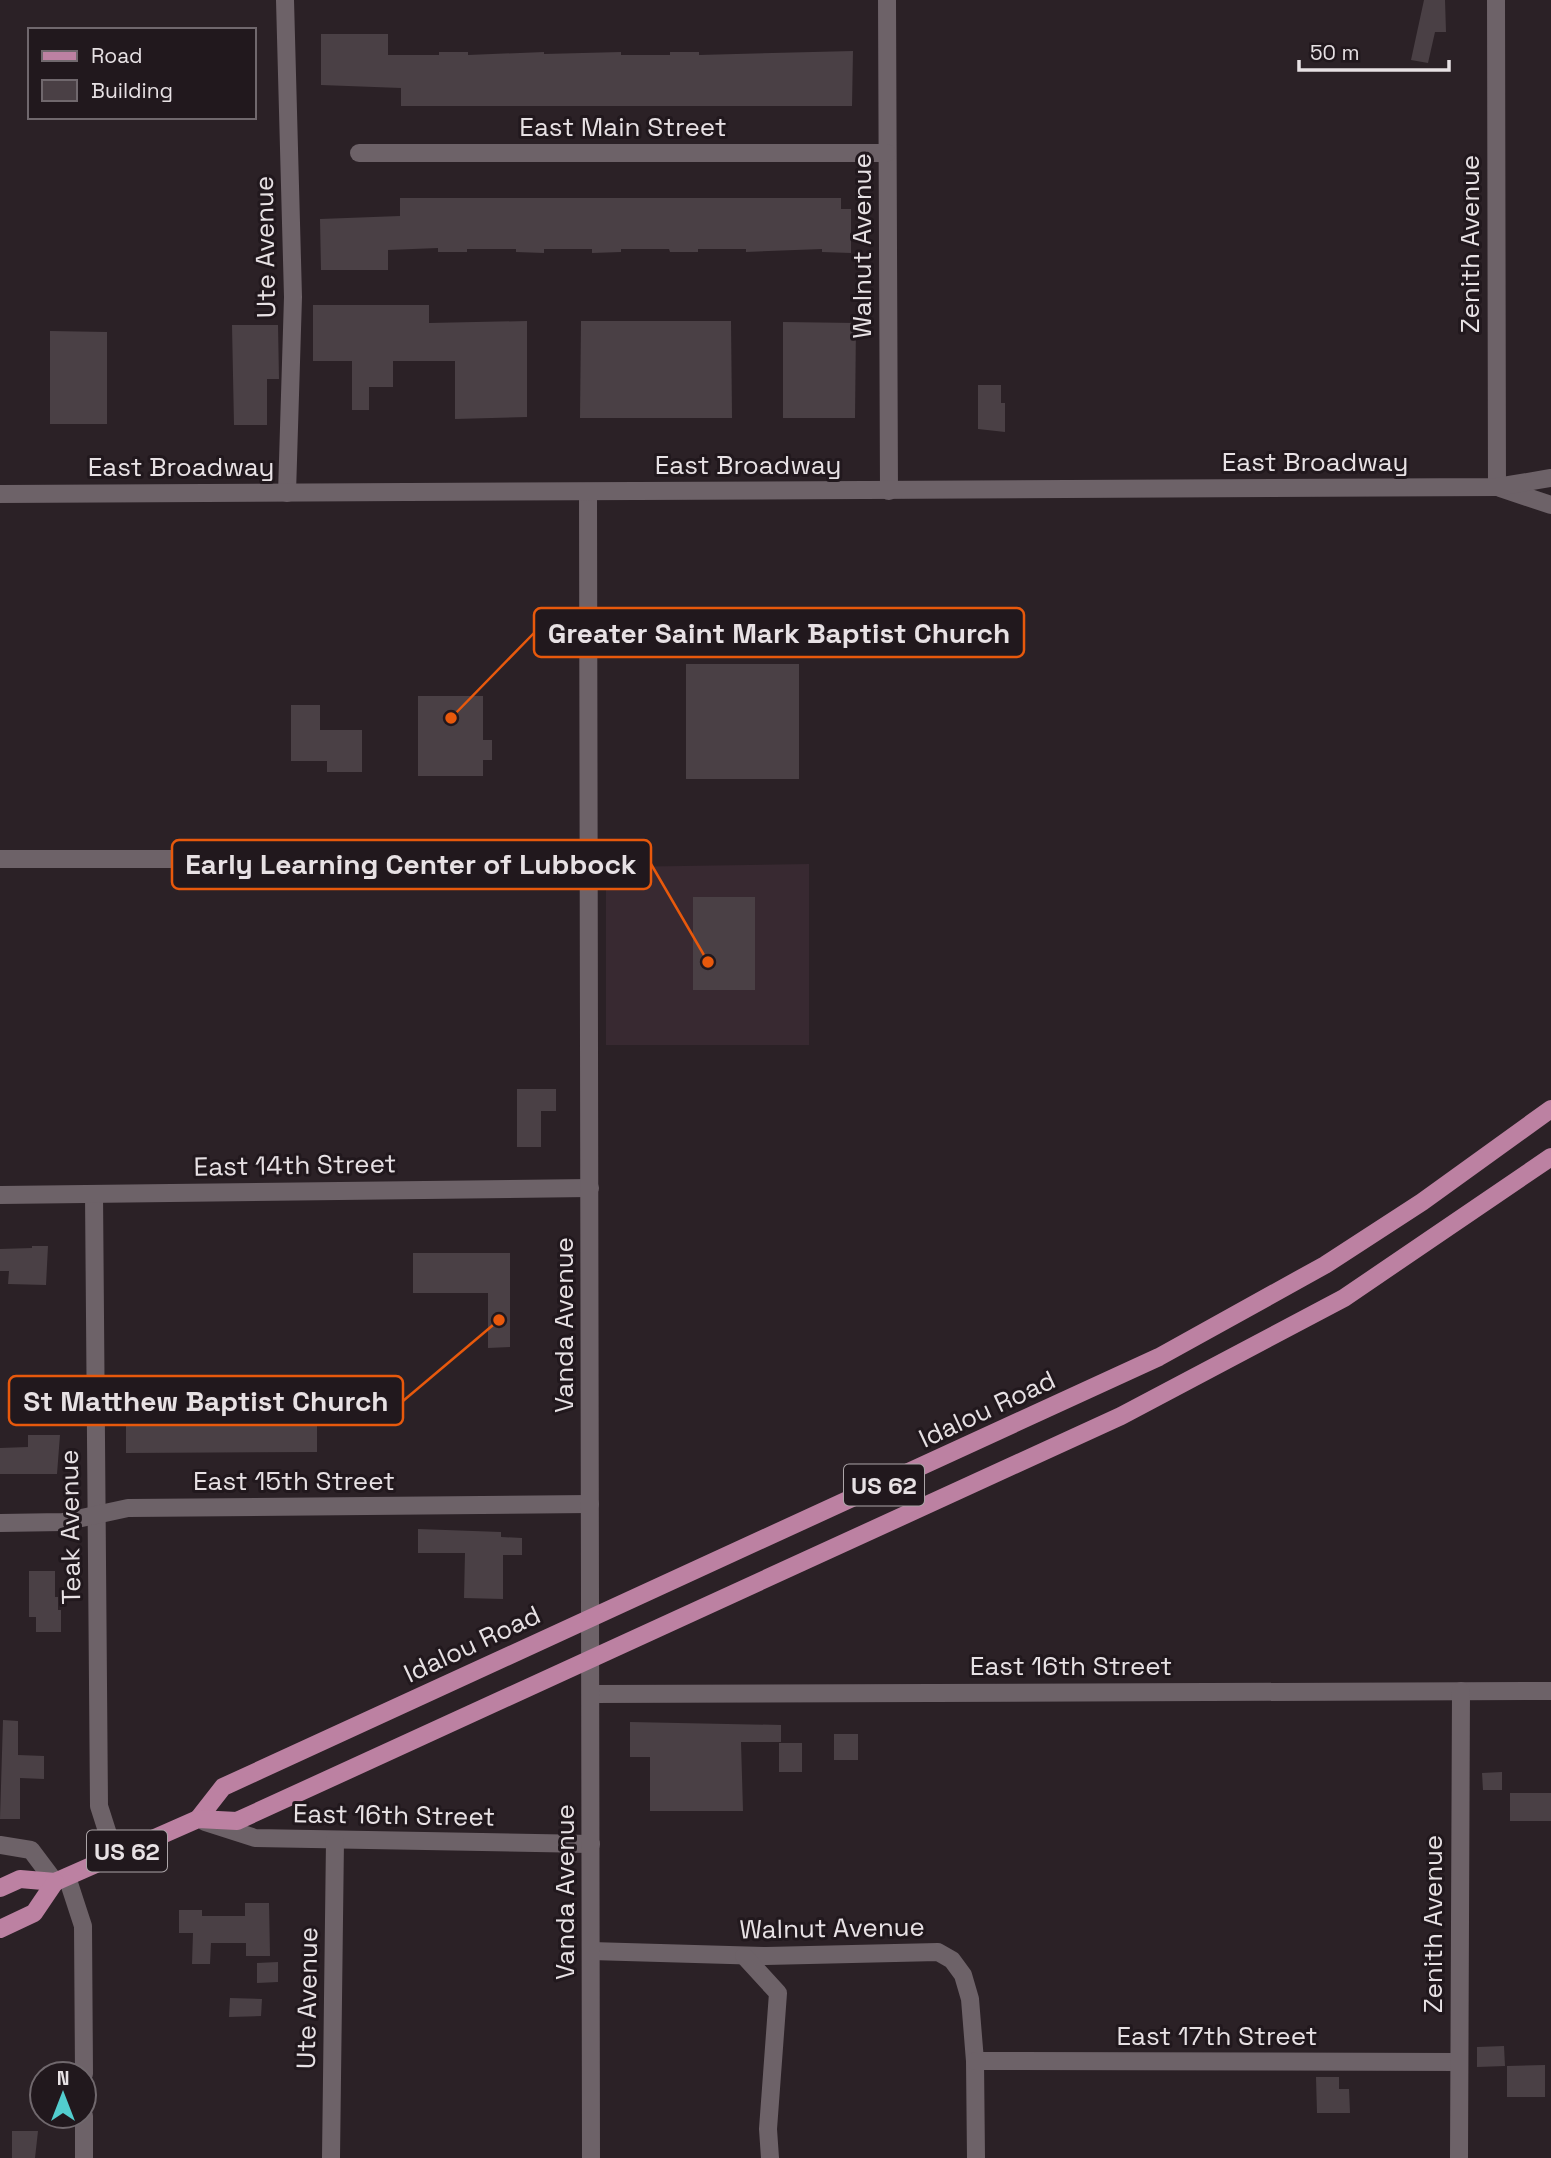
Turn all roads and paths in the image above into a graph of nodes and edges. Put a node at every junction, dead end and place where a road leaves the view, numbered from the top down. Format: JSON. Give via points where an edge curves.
{"nodes":[{"id":1,"x":285,"y":0,"type":"edge"},
{"id":2,"x":887,"y":0,"type":"edge"},
{"id":3,"x":1496,"y":0,"type":"edge"},
{"id":4,"x":359,"y":153,"type":"dead end"},
{"id":5,"x":887,"y":153,"type":"junction"},
{"id":6,"x":1551,"y":478,"type":"edge"},
{"id":7,"x":1497,"y":487,"type":"junction"},
{"id":8,"x":889,"y":491,"type":"junction"},
{"id":9,"x":588,"y":492,"type":"junction"},
{"id":10,"x":287,"y":493,"type":"junction"},
{"id":11,"x":0,"y":494,"type":"edge"},
{"id":12,"x":1551,"y":505,"type":"edge"},
{"id":13,"x":590,"y":853,"type":"junction"},
{"id":14,"x":0,"y":859,"type":"edge"},
{"id":15,"x":1551,"y":1109,"type":"edge"},
{"id":16,"x":1551,"y":1157,"type":"edge"},
{"id":17,"x":590,"y":1188,"type":"junction"},
{"id":18,"x":94,"y":1194,"type":"junction"},
{"id":19,"x":0,"y":1195,"type":"edge"},
{"id":20,"x":590,"y":1504,"type":"junction"},
{"id":21,"x":96,"y":1515,"type":"junction"},
{"id":22,"x":0,"y":1523,"type":"edge"},
{"id":23,"x":592,"y":1619,"type":"junction"},
{"id":24,"x":591,"y":1659,"type":"junction"},
{"id":25,"x":1551,"y":1690,"type":"edge"},
{"id":26,"x":1461,"y":1691,"type":"junction"},
{"id":27,"x":591,"y":1694,"type":"junction"},
{"id":28,"x":198,"y":1819,"type":"junction"},
{"id":29,"x":335,"y":1840,"type":"junction"},
{"id":30,"x":591,"y":1844,"type":"junction"},
{"id":31,"x":0,"y":1845,"type":"edge"},
{"id":32,"x":115,"y":1856,"type":"junction"},
{"id":33,"x":61,"y":1879,"type":"junction"},
{"id":34,"x":0,"y":1888,"type":"edge"},
{"id":35,"x":0,"y":1929,"type":"edge"},
{"id":36,"x":591,"y":1951,"type":"junction"},
{"id":37,"x":744,"y":1956,"type":"junction"},
{"id":38,"x":83,"y":2060,"type":"edge"},
{"id":39,"x":975,"y":2061,"type":"junction"},
{"id":40,"x":1459,"y":2062,"type":"junction"},
{"id":41,"x":83,"y":2130,"type":"edge"},
{"id":42,"x":83,"y":2158,"type":"edge"},
{"id":43,"x":331,"y":2158,"type":"edge"},
{"id":44,"x":592,"y":2158,"type":"edge"},
{"id":45,"x":770,"y":2158,"type":"edge"},
{"id":46,"x":976,"y":2158,"type":"edge"},
{"id":47,"x":1459,"y":2158,"type":"edge"}],
"edges":[{"from":1,"to":10,"type":"street","name":"Ute Avenue","via":[[293,297]]},
{"from":2,"to":5,"type":"street","name":"Walnut Avenue"},
{"from":3,"to":7,"type":"street","name":"Zenith Avenue"},
{"from":4,"to":5,"type":"street","name":"East Main Street"},
{"from":5,"to":8,"type":"street","name":"Walnut Avenue"},
{"from":6,"to":7,"type":"street","name":"East Broadway"},
{"from":7,"to":8,"type":"street","name":"East Broadway"},
{"from":7,"to":12,"type":"street","name":"East Broadway"},
{"from":8,"to":9,"type":"street","name":"East Broadway"},
{"from":9,"to":10,"type":"street","name":"East Broadway"},
{"from":9,"to":13,"type":"street","name":"Vanda Avenue"},
{"from":10,"to":11,"type":"street","name":"East Broadway"},
{"from":13,"to":14,"type":"street"},
{"from":13,"to":17,"type":"street","name":"Vanda Avenue"},
{"from":15,"to":23,"type":"main road","name":"Idalou Road","number":"US 62","via":[[1422,1202],[1228,1321],[1070,1399]]},
{"from":16,"to":24,"type":"main road","name":"Idalou Road","number":"US 62","via":[[1344,1298],[1231,1360],[1121,1416]]},
{"from":17,"to":18,"type":"street","name":"East 14th Street"},
{"from":17,"to":20,"type":"street","name":"Vanda Avenue"},
{"from":18,"to":19,"type":"street","name":"East 14th Street"},
{"from":18,"to":21,"type":"street","name":"Teak Avenue"},
{"from":20,"to":21,"type":"street","name":"East 15th Street","via":[[128,1508]]},
{"from":20,"to":23,"type":"street","name":"Vanda Avenue"},
{"from":21,"to":22,"type":"street","name":"East 15th Street","via":[[64,1522]]},
{"from":21,"to":32,"type":"street","name":"Teak Avenue","via":[[99,1806]]},
{"from":23,"to":24,"type":"street","name":"Vanda Avenue"},
{"from":23,"to":28,"type":"main road","name":"Idalou Road","number":"US 62","via":[[223,1787]]},
{"from":24,"to":27,"type":"street","name":"Vanda Avenue"},
{"from":24,"to":28,"type":"main road","name":"Idalou Road","number":"US 62","via":[[237,1821]]},
{"from":25,"to":26,"type":"street","name":"East 16th Street"},
{"from":26,"to":27,"type":"street","name":"East 16th Street"},
{"from":26,"to":40,"type":"street","name":"Zenith Avenue"},
{"from":27,"to":30,"type":"street","name":"Vanda Avenue"},
{"from":28,"to":29,"type":"street","name":"East 16th Street","via":[[255,1838]]},
{"from":28,"to":32,"type":"main road","name":"Idalou Road","number":"US 62"},
{"from":29,"to":30,"type":"street","name":"East 16th Street"},
{"from":29,"to":43,"type":"street","name":"Ute Avenue"},
{"from":30,"to":36,"type":"street","name":"Vanda Avenue"},
{"from":31,"to":33,"type":"street","via":[[31,1850]]},
{"from":32,"to":33,"type":"main road","name":"Idalou Road","number":"US 62"},
{"from":33,"to":34,"type":"main road","name":"Idalou Road","number":"US 62","via":[[20,1879]]},
{"from":33,"to":35,"type":"main road","number":"US 62","via":[[34,1913]]},
{"from":33,"to":38,"type":"street","via":[[83,1926]]},
{"from":36,"to":37,"type":"street","name":"Walnut Avenue"},
{"from":36,"to":44,"type":"street","name":"Vanda Avenue"},
{"from":37,"to":39,"type":"street","name":"Walnut Avenue","via":[[938,1952],[952,1960],[963,1975],[970,1999]]},
{"from":37,"to":45,"type":"street","via":[[778,1993]]},
{"from":39,"to":40,"type":"street","name":"East 17th Street"},
{"from":39,"to":46,"type":"street","name":"Walnut Avenue"},
{"from":40,"to":47,"type":"street","name":"Zenith Avenue"},
{"from":41,"to":42,"type":"street"}]}
